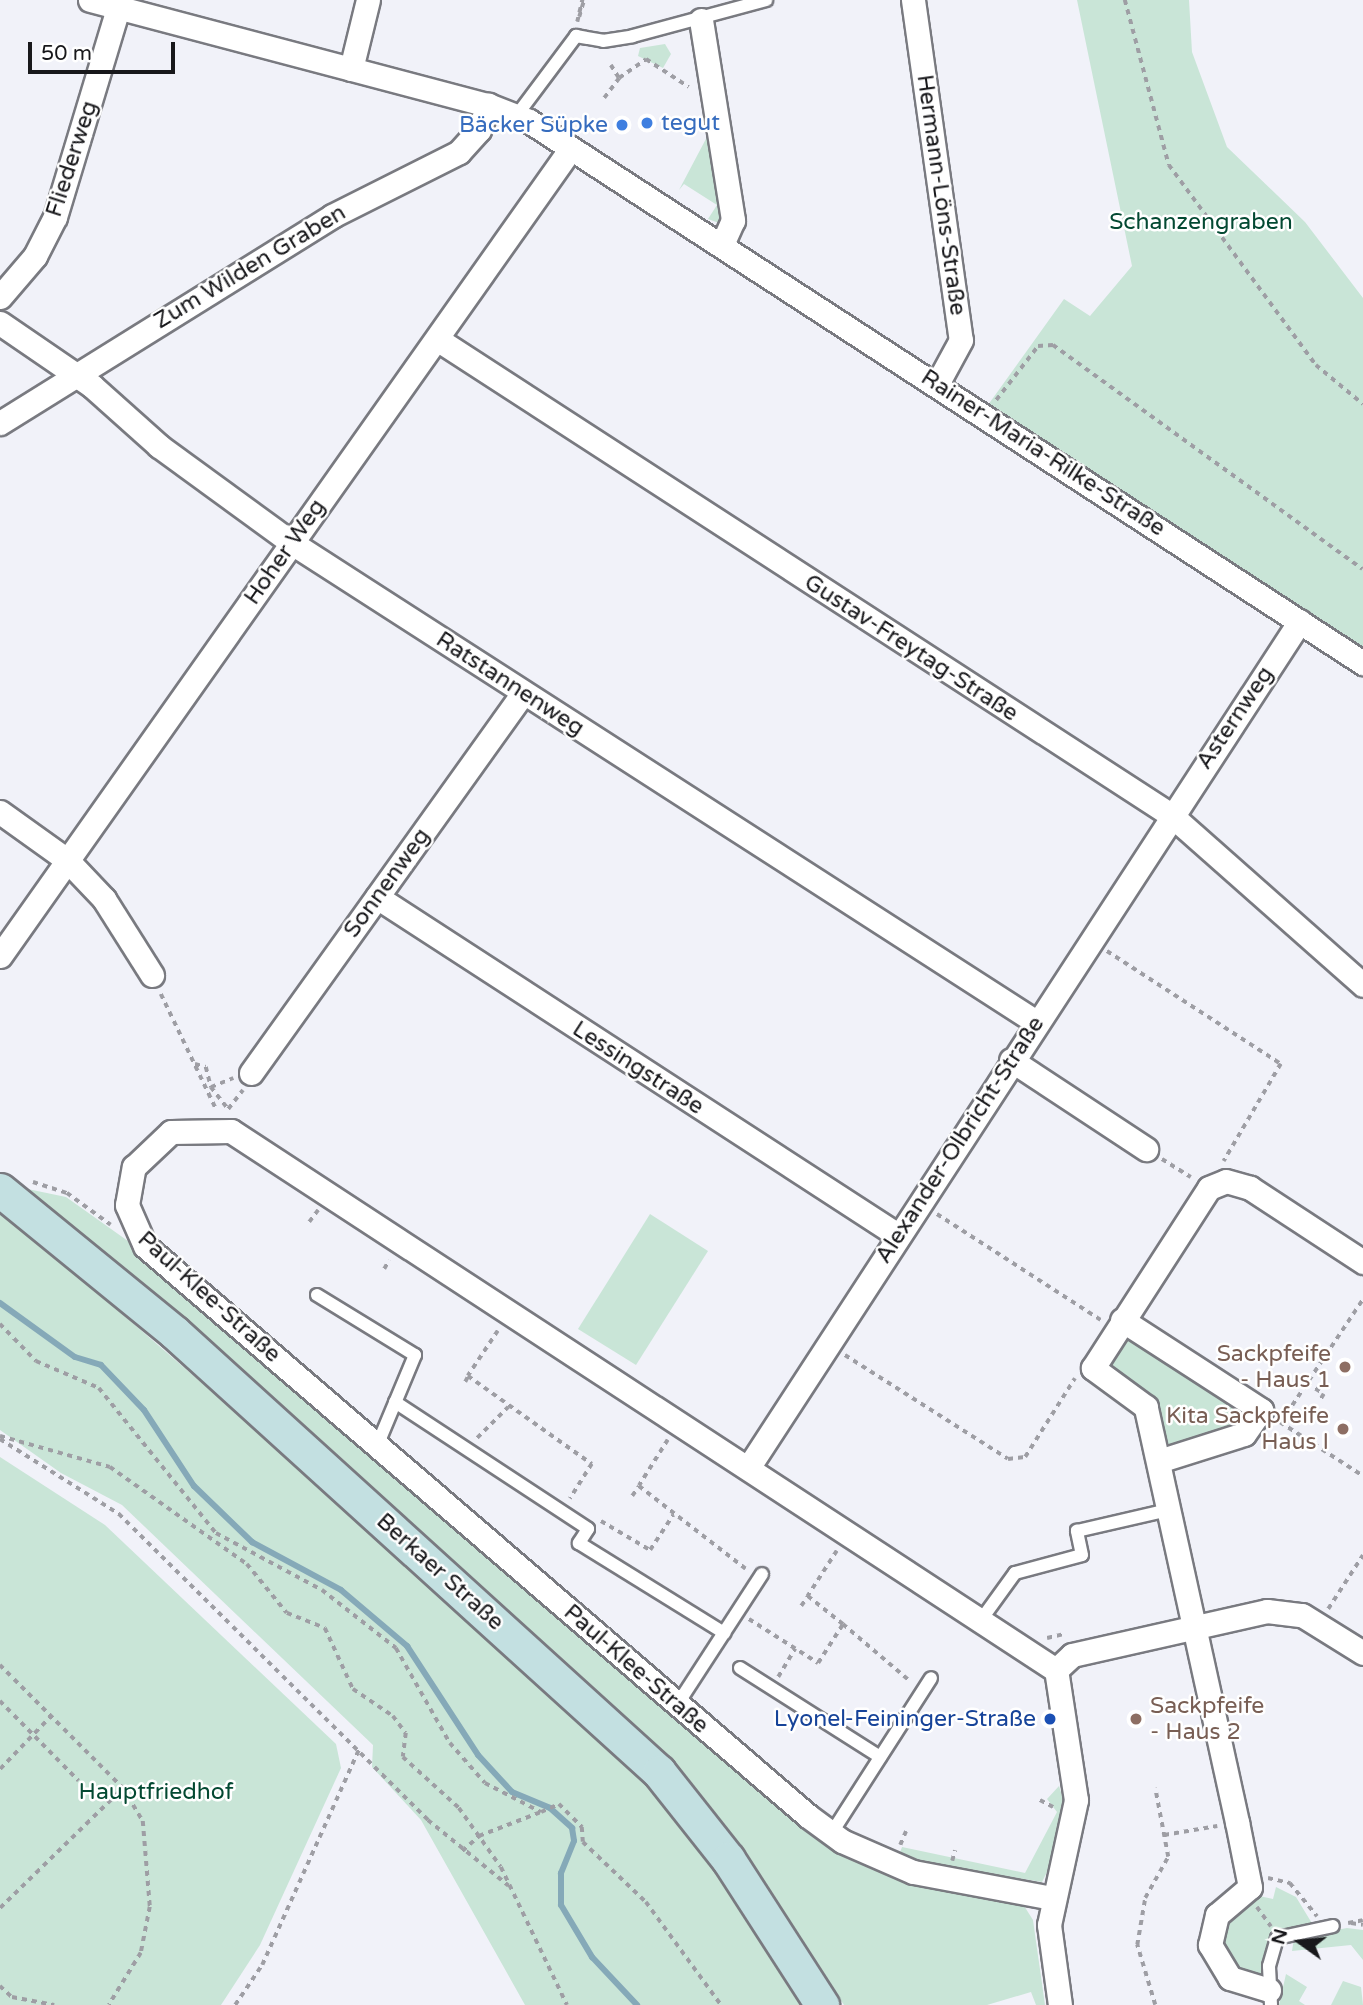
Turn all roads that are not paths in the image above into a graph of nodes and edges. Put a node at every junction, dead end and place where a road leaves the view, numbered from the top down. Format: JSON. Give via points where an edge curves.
{"nodes":[{"id":1,"x":90,"y":0,"type":"edge"},
{"id":2,"x":368,"y":0,"type":"edge"},
{"id":3,"x":766,"y":0,"type":"edge"},
{"id":4,"x":913,"y":0,"type":"edge"},
{"id":5,"x":118,"y":8,"type":"junction"},
{"id":6,"x":701,"y":20,"type":"junction"},
{"id":7,"x":351,"y":69,"type":"junction"},
{"id":8,"x":488,"y":105,"type":"junction"},
{"id":9,"x":517,"y":115,"type":"junction"},
{"id":10,"x":572,"y":148,"type":"junction"},
{"id":11,"x":722,"y":245,"type":"junction"},
{"id":12,"x":0,"y":297,"type":"edge"},
{"id":13,"x":0,"y":323,"type":"edge"},
{"id":14,"x":438,"y":340,"type":"junction"},
{"id":15,"x":72,"y":375,"type":"junction"},
{"id":16,"x":937,"y":384,"type":"junction"},
{"id":17,"x":0,"y":423,"type":"edge"},
{"id":18,"x":292,"y":543,"type":"junction"},
{"id":19,"x":1300,"y":621,"type":"junction"},
{"id":20,"x":1363,"y":663,"type":"edge"},
{"id":21,"x":523,"y":693,"type":"junction"},
{"id":22,"x":0,"y":812,"type":"edge"},
{"id":23,"x":1171,"y":815,"type":"junction"},
{"id":24,"x":67,"y":860,"type":"junction"},
{"id":25,"x":377,"y":897,"type":"junction"},
{"id":26,"x":0,"y":956,"type":"edge"},
{"id":27,"x":152,"y":975,"type":"road end"},
{"id":28,"x":1363,"y":985,"type":"edge"},
{"id":29,"x":1036,"y":1022,"type":"junction"},
{"id":30,"x":1012,"y":1060,"type":"junction"},
{"id":31,"x":251,"y":1073,"type":"dead end"},
{"id":32,"x":1146,"y":1149,"type":"road end"},
{"id":33,"x":13,"y":1186,"type":"edge"},
{"id":34,"x":900,"y":1236,"type":"junction"},
{"id":35,"x":1363,"y":1262,"type":"edge"},
{"id":36,"x":317,"y":1295,"type":"dead end"},
{"id":37,"x":1119,"y":1325,"type":"junction"},
{"id":38,"x":395,"y":1402,"type":"junction"},
{"id":39,"x":377,"y":1446,"type":"junction"},
{"id":40,"x":1159,"y":1461,"type":"junction"},
{"id":41,"x":750,"y":1465,"type":"junction"},
{"id":42,"x":1168,"y":1510,"type":"junction"},
{"id":43,"x":760,"y":1576,"type":"road end"},
{"id":44,"x":981,"y":1620,"type":"junction"},
{"id":45,"x":1196,"y":1627,"type":"junction"},
{"id":46,"x":724,"y":1633,"type":"junction"},
{"id":47,"x":1363,"y":1653,"type":"edge"},
{"id":48,"x":740,"y":1668,"type":"dead end"},
{"id":49,"x":1056,"y":1670,"type":"junction"},
{"id":50,"x":931,"y":1678,"type":"dead end"},
{"id":51,"x":677,"y":1705,"type":"junction"},
{"id":52,"x":880,"y":1757,"type":"junction"},
{"id":53,"x":831,"y":1834,"type":"junction"},
{"id":54,"x":1052,"y":1898,"type":"junction"},
{"id":55,"x":1327,"y":1927,"type":"road end"},
{"id":56,"x":1270,"y":1997,"type":"edge"},
{"id":57,"x":822,"y":2005,"type":"edge"},
{"id":58,"x":1060,"y":2005,"type":"edge"}],
"edges":[{"from":1,"to":5,"type":"street","name":"Rainer-Maria-Rilke-Straße"},
{"from":2,"to":7,"type":"street"},
{"from":3,"to":6,"type":"lane"},
{"from":4,"to":16,"type":"street","name":"Hermann-Löns-Straße","via":[[961,340]]},
{"from":5,"to":7,"type":"street","name":"Rainer-Maria-Rilke-Straße"},
{"from":5,"to":12,"type":"street","name":"Fliederweg","via":[[55,217],[35,256]]},
{"from":6,"to":9,"type":"lane","via":[[603,41],[576,36]]},
{"from":6,"to":11,"type":"street","via":[[733,220]]},
{"from":7,"to":8,"type":"street","name":"Rainer-Maria-Rilke-Straße"},
{"from":8,"to":9,"type":"street","name":"Rainer-Maria-Rilke-Straße"},
{"from":8,"to":15,"type":"street","name":"Zum Wilden Graben","via":[[479,130],[459,152],[332,216]]},
{"from":9,"to":10,"type":"street","name":"Rainer-Maria-Rilke-Straße"},
{"from":10,"to":11,"type":"street","name":"Rainer-Maria-Rilke-Straße"},
{"from":10,"to":14,"type":"street","name":"Hoher Weg"},
{"from":11,"to":16,"type":"street","name":"Rainer-Maria-Rilke-Straße"},
{"from":13,"to":15,"type":"street","name":"Ratstannenweg"},
{"from":14,"to":18,"type":"street","name":"Hoher Weg"},
{"from":14,"to":23,"type":"street","name":"Gustav-Freytag-Straße"},
{"from":15,"to":17,"type":"street","name":"Zum Wilden Graben"},
{"from":15,"to":18,"type":"street","name":"Ratstannenweg"},
{"from":16,"to":19,"type":"street","name":"Rainer-Maria-Rilke-Straße"},
{"from":18,"to":21,"type":"street","name":"Ratstannenweg"},
{"from":18,"to":24,"type":"street","name":"Hoher Weg"},
{"from":19,"to":20,"type":"street","name":"Rainer-Maria-Rilke-Straße"},
{"from":19,"to":23,"type":"street","name":"Asternweg"},
{"from":21,"to":25,"type":"street","name":"Sonnenweg"},
{"from":21,"to":29,"type":"street","name":"Ratstannenweg"},
{"from":22,"to":24,"type":"street"},
{"from":23,"to":28,"type":"street","name":"Gustav-Freytag-Straße"},
{"from":23,"to":29,"type":"street","name":"Alexander-Olbricht-Straße"},
{"from":24,"to":26,"type":"street","name":"Hoher Weg"},
{"from":24,"to":27,"type":"street","via":[[104,899]]},
{"from":25,"to":31,"type":"street","name":"Sonnenweg"},
{"from":25,"to":34,"type":"street","name":"Lessingstraße"},
{"from":29,"to":30,"type":"street","name":"Alexander-Olbricht-Straße"},
{"from":30,"to":32,"type":"street"},
{"from":30,"to":34,"type":"street","name":"Alexander-Olbricht-Straße"},
{"from":33,"to":57,"type":"main road","name":"Berkaer Straße","via":[[659,1772],[728,1859]]},
{"from":34,"to":41,"type":"street","name":"Alexander-Olbricht-Straße"},
{"from":35,"to":37,"type":"street","via":[[1250,1188],[1226,1181],[1203,1193]]},
{"from":36,"to":38,"type":"lane","via":[[415,1355]]},
{"from":37,"to":40,"type":"street","via":[[1093,1368],[1146,1407]]},
{"from":37,"to":40,"type":"street","via":[[1261,1410],[1244,1434]]},
{"from":38,"to":39,"type":"lane"},
{"from":38,"to":46,"type":"lane","via":[[468,1454],[566,1507],[588,1529],[579,1544]]},
{"from":39,"to":41,"type":"street","name":"Paul-Klee-Straße","via":[[145,1247],[127,1205],[128,1186],[144,1152],[186,1128],[230,1120],[511,1311]]},
{"from":39,"to":51,"type":"street","name":"Paul-Klee-Straße"},
{"from":40,"to":42,"type":"street"},
{"from":41,"to":44,"type":"street","name":"Paul-Klee-Straße"},
{"from":42,"to":44,"type":"lane","via":[[1077,1531],[1082,1555],[1016,1573]]},
{"from":42,"to":45,"type":"street"},
{"from":43,"to":46,"type":"lane"},
{"from":44,"to":49,"type":"street","name":"Paul-Klee-Straße"},
{"from":45,"to":47,"type":"street","via":[[1279,1610],[1319,1624]]},
{"from":45,"to":49,"type":"street","via":[[1072,1655]]},
{"from":45,"to":56,"type":"street","via":[[1250,1887],[1217,1914],[1210,1945],[1230,1978]]},
{"from":46,"to":51,"type":"lane"},
{"from":48,"to":52,"type":"lane"},
{"from":49,"to":54,"type":"street","via":[[1076,1800],[1073,1835]]},
{"from":50,"to":52,"type":"lane"},
{"from":51,"to":53,"type":"street","name":"Paul-Klee-Straße"},
{"from":52,"to":53,"type":"lane"},
{"from":53,"to":54,"type":"street","name":"Paul-Klee-Straße","via":[[913,1872]]},
{"from":54,"to":58,"type":"street","via":[[1050,1947]]},
{"from":55,"to":56,"type":"lane","via":[[1277,1938]]}]}
